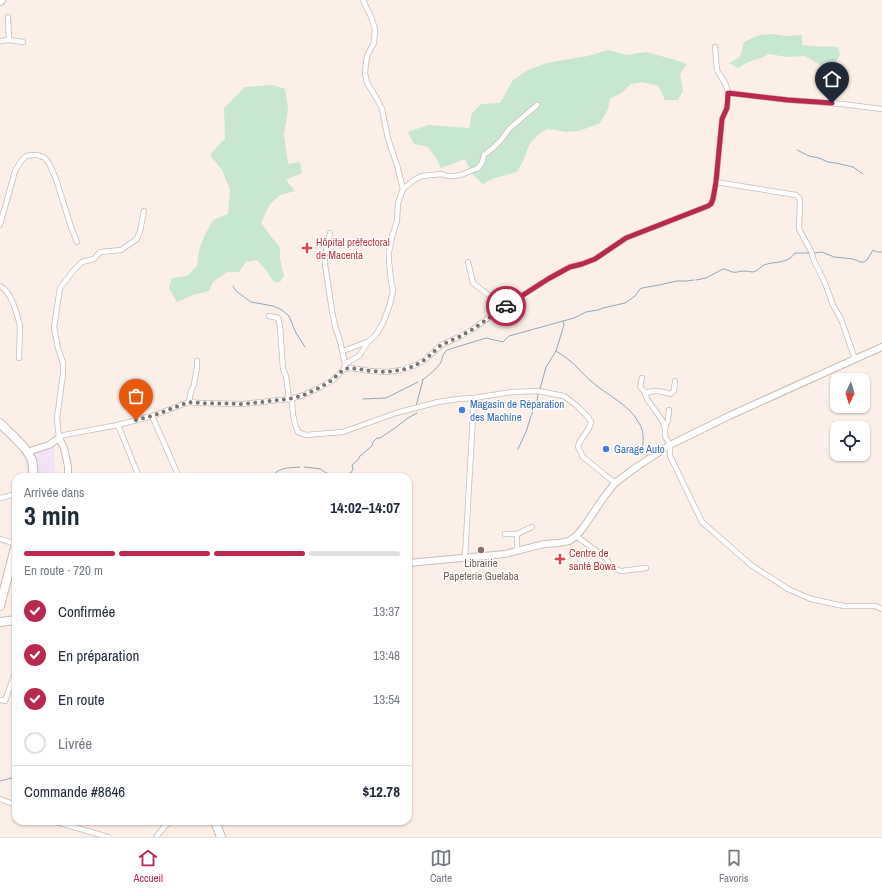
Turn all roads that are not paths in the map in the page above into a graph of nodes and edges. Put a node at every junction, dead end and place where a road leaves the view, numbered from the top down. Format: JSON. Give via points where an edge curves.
{"nodes":[{"id":1,"x":362,"y":0,"type":"edge"},
{"id":2,"x":8,"y":17,"type":"dead end"},
{"id":3,"x":9,"y":40,"type":"junction"},
{"id":4,"x":0,"y":41,"type":"edge"},
{"id":5,"x":23,"y":42,"type":"dead end"},
{"id":6,"x":715,"y":47,"type":"dead end"},
{"id":7,"x":728,"y":93,"type":"junction"},
{"id":8,"x":537,"y":105,"type":"dead end"},
{"id":9,"x":882,"y":109,"type":"edge"},
{"id":10,"x":716,"y":182,"type":"junction"},
{"id":11,"x":403,"y":189,"type":"junction"},
{"id":12,"x":144,"y":211,"type":"dead end"},
{"id":13,"x":0,"y":225,"type":"edge"},
{"id":14,"x":330,"y":233,"type":"dead end"},
{"id":15,"x":77,"y":242,"type":"dead end"},
{"id":16,"x":468,"y":262,"type":"dead end"},
{"id":17,"x":0,"y":286,"type":"edge"},
{"id":18,"x":499,"y":310,"type":"junction"},
{"id":19,"x":269,"y":316,"type":"dead end"},
{"id":20,"x":368,"y":342,"type":"junction"},
{"id":21,"x":882,"y":347,"type":"edge"},
{"id":22,"x":343,"y":351,"type":"junction"},
{"id":23,"x":19,"y":358,"type":"dead end"},
{"id":24,"x":855,"y":359,"type":"junction"},
{"id":25,"x":197,"y":361,"type":"dead end"},
{"id":26,"x":344,"y":367,"type":"junction"},
{"id":27,"x":642,"y":378,"type":"dead end"},
{"id":28,"x":675,"y":381,"type":"dead end"},
{"id":29,"x":645,"y":394,"type":"junction"},
{"id":30,"x":290,"y":398,"type":"junction"},
{"id":31,"x":474,"y":398,"type":"junction"},
{"id":32,"x":189,"y":402,"type":"junction"},
{"id":33,"x":669,"y":410,"type":"dead end"},
{"id":34,"x":152,"y":416,"type":"junction"},
{"id":35,"x":0,"y":423,"type":"edge"},
{"id":36,"x":118,"y":425,"type":"junction"},
{"id":37,"x":665,"y":428,"type":"junction"},
{"id":38,"x":59,"y":438,"type":"junction"},
{"id":39,"x":670,"y":445,"type":"junction"},
{"id":40,"x":27,"y":452,"type":"junction"},
{"id":41,"x":33,"y":473,"type":"edge"},
{"id":42,"x":68,"y":473,"type":"edge"},
{"id":43,"x":137,"y":473,"type":"edge"},
{"id":44,"x":177,"y":473,"type":"edge"},
{"id":45,"x":615,"y":483,"type":"junction"},
{"id":46,"x":12,"y":495,"type":"edge"},
{"id":47,"x":0,"y":498,"type":"edge"},
{"id":48,"x":532,"y":527,"type":"dead end"},
{"id":49,"x":505,"y":534,"type":"dead end"},
{"id":50,"x":516,"y":534,"type":"junction"},
{"id":51,"x":576,"y":536,"type":"junction"},
{"id":52,"x":0,"y":539,"type":"edge"},
{"id":53,"x":12,"y":543,"type":"edge"},
{"id":54,"x":517,"y":551,"type":"junction"},
{"id":55,"x":465,"y":557,"type":"junction"},
{"id":56,"x":412,"y":563,"type":"edge"},
{"id":57,"x":12,"y":568,"type":"edge"},
{"id":58,"x":646,"y":568,"type":"dead end"},
{"id":59,"x":0,"y":606,"type":"edge"},
{"id":60,"x":882,"y":609,"type":"edge"},
{"id":61,"x":12,"y":620,"type":"edge"},
{"id":62,"x":0,"y":622,"type":"edge"},
{"id":63,"x":12,"y":681,"type":"edge"},
{"id":64,"x":0,"y":700,"type":"edge"},
{"id":65,"x":0,"y":799,"type":"edge"},
{"id":66,"x":12,"y":802,"type":"edge"},
{"id":67,"x":67,"y":825,"type":"edge"},
{"id":68,"x":166,"y":825,"type":"edge"},
{"id":69,"x":216,"y":825,"type":"edge"},
{"id":70,"x":108,"y":837,"type":"edge"},
{"id":71,"x":156,"y":837,"type":"edge"},
{"id":72,"x":221,"y":837,"type":"edge"}],
"edges":[{"from":1,"to":11,"type":"street","via":[[375,30],[374,43],[367,56],[366,84],[382,109]]},
{"from":2,"to":3,"type":"street"},
{"from":3,"to":4,"type":"street"},
{"from":3,"to":5,"type":"street"},
{"from":6,"to":7,"type":"street","via":[[717,70]]},
{"from":7,"to":9,"type":"street"},
{"from":7,"to":10,"type":"street","via":[[727,108],[722,119]]},
{"from":8,"to":11,"type":"street","via":[[484,155],[478,168],[454,176],[422,176]]},
{"from":10,"to":18,"type":"street","via":[[713,199],[708,206],[626,238],[595,259],[570,267]]},
{"from":10,"to":24,"type":"street","via":[[796,195],[800,198],[799,229],[841,319]]},
{"from":11,"to":20,"type":"street","via":[[389,252],[392,291],[390,304],[383,323]]},
{"from":12,"to":38,"type":"street","via":[[137,239],[121,250],[100,252],[94,258],[82,262],[60,288],[54,327],[63,363],[57,418]]},
{"from":13,"to":15,"type":"street","via":[[15,171],[26,156],[38,155],[50,164]]},
{"from":14,"to":22,"type":"street","via":[[325,264],[335,326]]},
{"from":16,"to":18,"type":"street","via":[[473,283],[491,297]]},
{"from":17,"to":23,"type":"street","via":[[8,292],[20,326]]},
{"from":18,"to":26,"type":"street","via":[[473,329],[441,345],[416,365],[387,372]]},
{"from":19,"to":30,"type":"street","via":[[278,318],[283,369]]},
{"from":20,"to":22,"type":"street"},
{"from":20,"to":26,"type":"street","via":[[359,356]]},
{"from":21,"to":24,"type":"main road"},
{"from":22,"to":26,"type":"street"},
{"from":24,"to":39,"type":"main road"},
{"from":25,"to":32,"type":"street"},
{"from":26,"to":30,"type":"street","via":[[332,380],[315,390]]},
{"from":27,"to":29,"type":"street","via":[[640,387]]},
{"from":28,"to":29,"type":"street","via":[[674,391],[670,394],[649,391]]},
{"from":29,"to":37,"type":"street"},
{"from":30,"to":31,"type":"street","via":[[298,432],[306,435],[343,432],[427,405]]},
{"from":30,"to":32,"type":"street","via":[[243,404]]},
{"from":31,"to":45,"type":"street","via":[[528,391],[564,396],[591,422],[578,447],[583,457]]},
{"from":31,"to":55,"type":"street"},
{"from":32,"to":34,"type":"street"},
{"from":33,"to":37,"type":"street"},
{"from":34,"to":36,"type":"street"},
{"from":34,"to":44,"type":"street"},
{"from":35,"to":40,"type":"highway"},
{"from":36,"to":38,"type":"street"},
{"from":36,"to":43,"type":"street"},
{"from":37,"to":39,"type":"street","via":[[665,436]]},
{"from":38,"to":40,"type":"main road","via":[[49,445]]},
{"from":38,"to":42,"type":"main road","via":[[64,448]]},
{"from":39,"to":45,"type":"main road"},
{"from":39,"to":60,"type":"street","via":[[670,456],[702,522],[750,565],[788,589],[811,599],[844,606],[875,606]]},
{"from":40,"to":41,"type":"highway","via":[[31,457]]},
{"from":45,"to":51,"type":"main road"},
{"from":46,"to":47,"type":"street"},
{"from":48,"to":50,"type":"street"},
{"from":49,"to":50,"type":"street"},
{"from":50,"to":54,"type":"street"},
{"from":51,"to":54,"type":"main road","via":[[559,544],[544,544]]},
{"from":51,"to":58,"type":"street","via":[[606,558],[611,567],[621,571]]},
{"from":52,"to":53,"type":"street"},
{"from":54,"to":55,"type":"main road"},
{"from":55,"to":56,"type":"main road"},
{"from":57,"to":59,"type":"highway"},
{"from":61,"to":62,"type":"highway"},
{"from":63,"to":64,"type":"street","via":[[5,701]]},
{"from":65,"to":66,"type":"street"},
{"from":67,"to":70,"type":"street"},
{"from":68,"to":71,"type":"street"},
{"from":69,"to":72,"type":"highway"}]}
